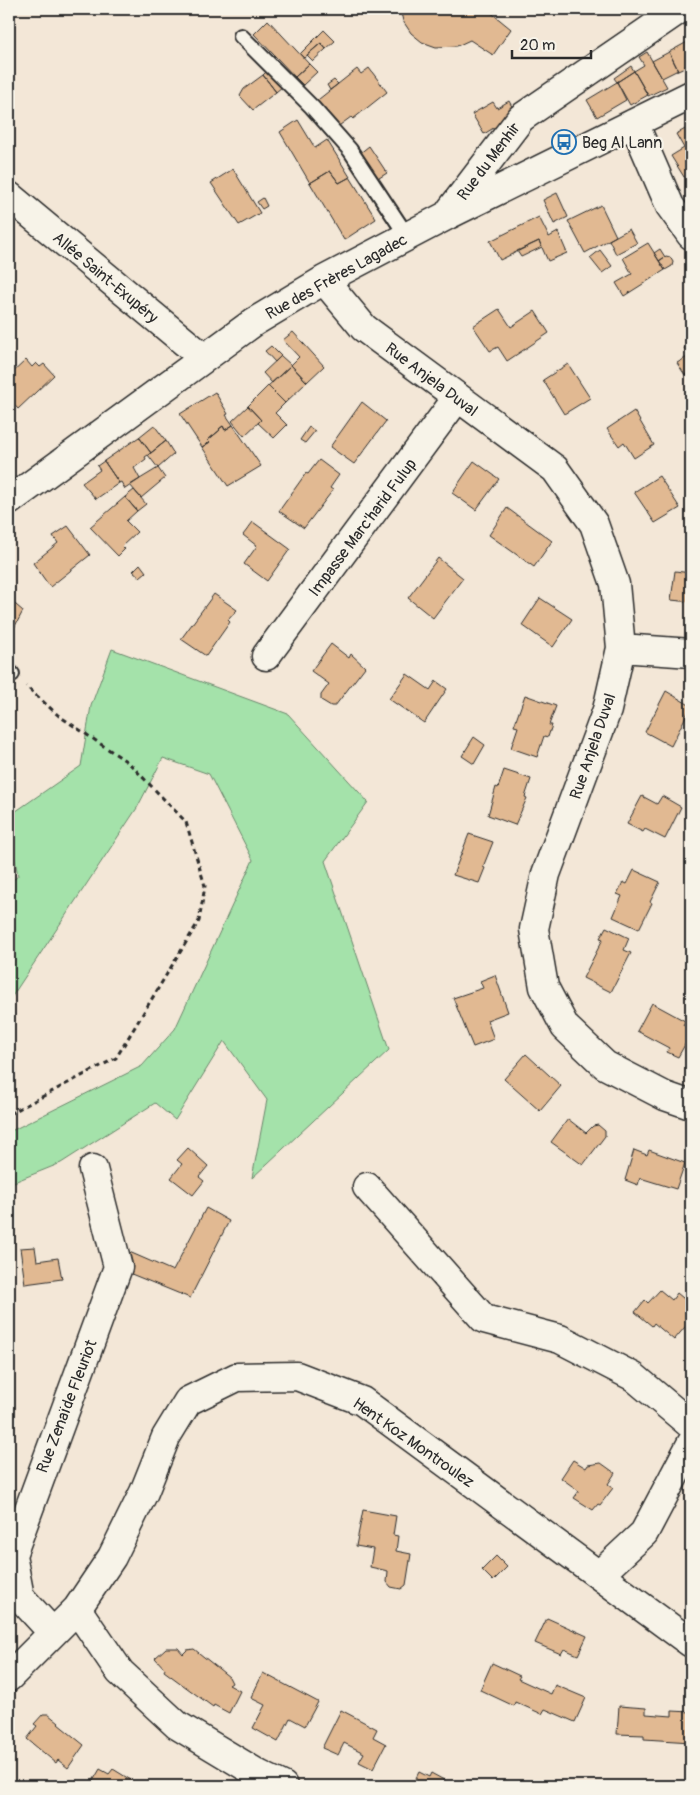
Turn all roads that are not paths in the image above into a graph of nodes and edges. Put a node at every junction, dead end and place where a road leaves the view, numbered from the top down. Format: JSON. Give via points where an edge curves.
{"nodes":[{"id":1,"x":680,"y":9,"type":"edge"},
{"id":2,"x":241,"y":36,"type":"dead end"},
{"id":3,"x":691,"y":95,"type":"edge"},
{"id":4,"x":634,"y":124,"type":"junction"},
{"id":5,"x":9,"y":196,"type":"edge"},
{"id":6,"x":448,"y":215,"type":"junction"},
{"id":7,"x":691,"y":235,"type":"edge"},
{"id":8,"x":407,"y":236,"type":"junction"},
{"id":9,"x":324,"y":280,"type":"junction"},
{"id":10,"x":204,"y":358,"type":"junction"},
{"id":11,"x":457,"y":398,"type":"junction"},
{"id":12,"x":9,"y":501,"type":"edge"},
{"id":13,"x":622,"y":648,"type":"junction"},
{"id":14,"x":691,"y":653,"type":"edge"},
{"id":15,"x":266,"y":656,"type":"dead end"},
{"id":16,"x":691,"y":1105,"type":"edge"},
{"id":17,"x":92,"y":1169,"type":"dead end"},
{"id":18,"x":367,"y":1187,"type":"dead end"},
{"id":19,"x":691,"y":1425,"type":"edge"},
{"id":20,"x":691,"y":1444,"type":"edge"},
{"id":21,"x":599,"y":1576,"type":"junction"},
{"id":22,"x":76,"y":1609,"type":"junction"},
{"id":23,"x":53,"y":1633,"type":"junction"},
{"id":24,"x":691,"y":1643,"type":"edge"},
{"id":25,"x":9,"y":1677,"type":"edge"},
{"id":26,"x":282,"y":1786,"type":"edge"}],
"edges":[{"from":1,"to":6,"type":"street","name":"Rue du Menhir","via":[[521,118]]},
{"from":2,"to":8,"type":"lane","via":[[350,150]]},
{"from":3,"to":4,"type":"street","name":"Rue des Frères Lagadec"},
{"from":4,"to":6,"type":"street","name":"Rue des Frères Lagadec"},
{"from":4,"to":7,"type":"street","via":[[670,206]]},
{"from":5,"to":10,"type":"street","name":"Allée Saint-Exupéry"},
{"from":6,"to":8,"type":"street","name":"Rue des Frères Lagadec"},
{"from":8,"to":9,"type":"street","name":"Rue des Frères Lagadec"},
{"from":9,"to":10,"type":"street","name":"Rue des Frères Lagadec","via":[[254,322]]},
{"from":9,"to":11,"type":"street","name":"Rue Anjela Duval","via":[[364,328]]},
{"from":10,"to":12,"type":"street","name":"Rue des Frères Lagadec"},
{"from":11,"to":13,"type":"street","name":"Rue Anjela Duval","via":[[554,469],[594,524],[615,584]]},
{"from":11,"to":15,"type":"street","name":"Impasse Marc'harid Fulup"},
{"from":13,"to":14,"type":"street"},
{"from":13,"to":16,"type":"street","name":"Rue Anjela Duval","via":[[607,710],[546,874],[534,929],[544,987],[565,1028],[605,1065],[665,1096]]},
{"from":17,"to":23,"type":"street","name":"Rue Zenaïde Fleuriot","via":[[118,1267],[12,1555],[20,1597]]},
{"from":18,"to":19,"type":"street","via":[[484,1319],[560,1339],[634,1377]]},
{"from":20,"to":21,"type":"street","via":[[644,1533]]},
{"from":21,"to":22,"type":"street","name":"Hent Koz Montroulez","via":[[362,1401],[297,1376],[237,1377],[188,1401],[166,1437],[144,1492],[112,1557]]},
{"from":21,"to":24,"type":"street","name":"Hent Koz Montroulez"},
{"from":22,"to":23,"type":"street","name":"Hent Koz Montroulez"},
{"from":22,"to":26,"type":"street","via":[[120,1672],[177,1725]]},
{"from":23,"to":25,"type":"street","name":"Hent Koz Montroulez"}]}
